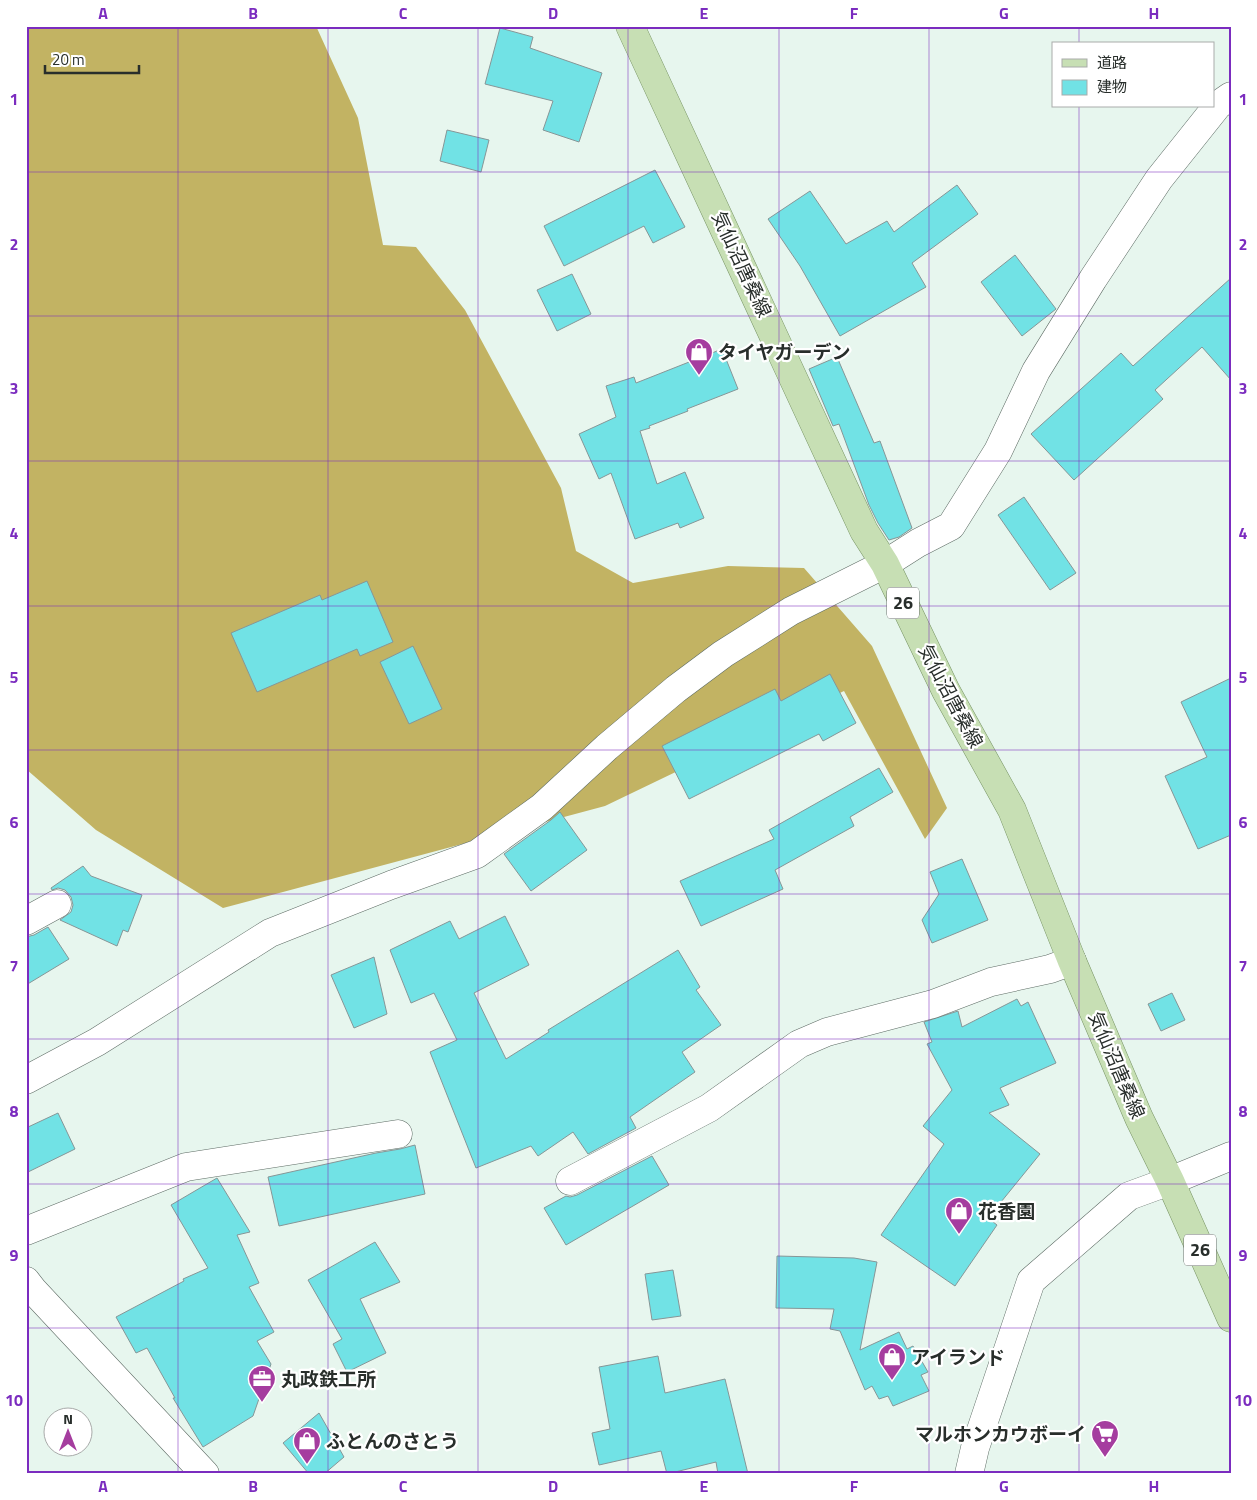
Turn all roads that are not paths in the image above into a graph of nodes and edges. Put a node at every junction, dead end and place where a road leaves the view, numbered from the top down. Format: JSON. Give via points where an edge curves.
{"nodes":[{"id":1,"x":630,"y":26,"type":"edge"},
{"id":2,"x":1231,"y":96,"type":"edge"},
{"id":3,"x":885,"y":564,"type":"junction"},
{"id":4,"x":57,"y":904,"type":"dead end"},
{"id":5,"x":26,"y":921,"type":"edge"},
{"id":6,"x":1072,"y":961,"type":"junction"},
{"id":7,"x":26,"y":1080,"type":"edge"},
{"id":8,"x":398,"y":1134,"type":"dead end"},
{"id":9,"x":1231,"y":1156,"type":"edge"},
{"id":10,"x":570,"y":1181,"type":"dead end"},
{"id":11,"x":1170,"y":1181,"type":"junction"},
{"id":12,"x":26,"y":1231,"type":"edge"},
{"id":13,"x":26,"y":1281,"type":"edge"},
{"id":14,"x":1231,"y":1318,"type":"edge"},
{"id":15,"x":205,"y":1474,"type":"edge"},
{"id":16,"x":969,"y":1474,"type":"edge"}],
"edges":[{"from":1,"to":3,"type":"main road","name":"気仙沼唐桑線","number":"26","via":[[864,531]]},
{"from":2,"to":3,"type":"street","via":[[1218,105],[1159,179],[1093,279],[1036,372],[998,452],[950,526]]},
{"from":3,"to":6,"type":"main road","name":"気仙沼唐桑線","number":"26","via":[[946,692],[1012,810]]},
{"from":3,"to":7,"type":"street","via":[[791,611],[723,654],[668,695],[542,807],[477,854],[270,933],[97,1042]]},
{"from":4,"to":5,"type":"street"},
{"from":6,"to":10,"type":"street","via":[[991,982],[932,1004],[827,1032],[799,1044],[709,1108]]},
{"from":6,"to":11,"type":"main road","name":"気仙沼唐桑線","number":"26","via":[[1139,1118]]},
{"from":8,"to":12,"type":"street","via":[[186,1167]]},
{"from":9,"to":11,"type":"street"},
{"from":11,"to":14,"type":"main road","name":"気仙沼唐桑線","number":"26"},
{"from":11,"to":16,"type":"street","via":[[1129,1196],[1031,1281]]},
{"from":13,"to":15,"type":"street"}]}
